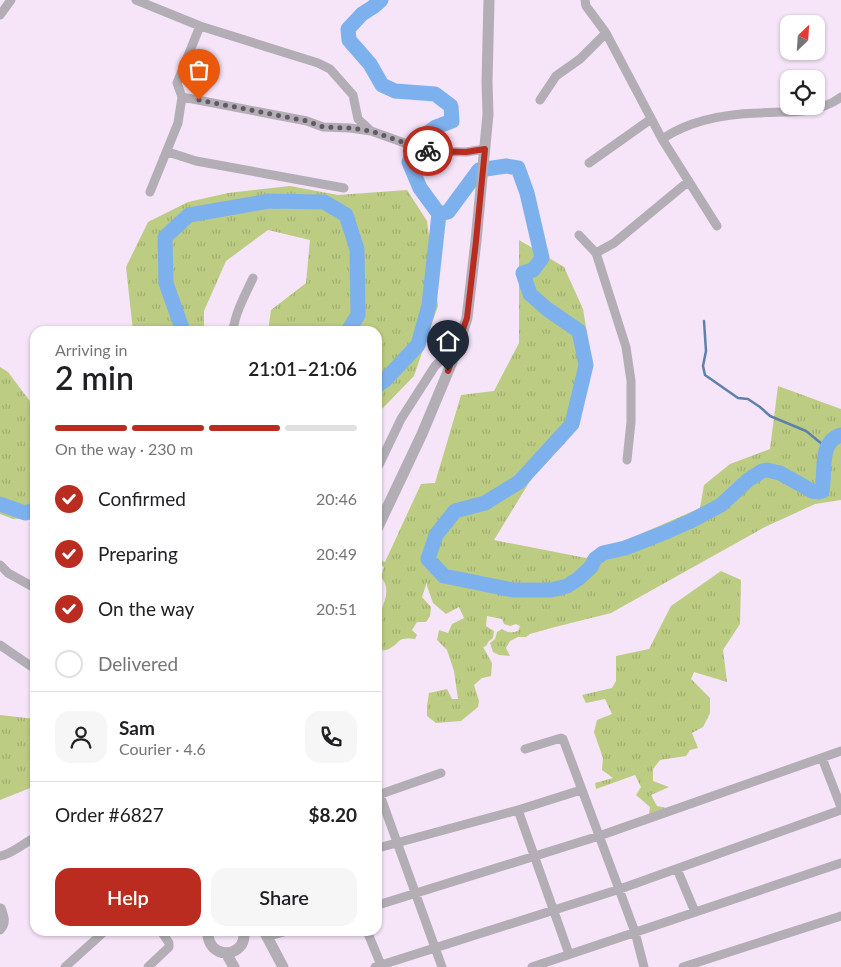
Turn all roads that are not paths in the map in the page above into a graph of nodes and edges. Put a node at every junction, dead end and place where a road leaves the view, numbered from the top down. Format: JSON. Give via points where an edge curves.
{"nodes":[{"id":1,"x":11,"y":0,"type":"edge"},
{"id":2,"x":136,"y":0,"type":"edge"},
{"id":3,"x":490,"y":0,"type":"edge"},
{"id":4,"x":585,"y":0,"type":"edge"},
{"id":5,"x":0,"y":15,"type":"edge"},
{"id":6,"x":200,"y":26,"type":"junction"},
{"id":7,"x":606,"y":33,"type":"junction"},
{"id":8,"x":182,"y":97,"type":"junction"},
{"id":9,"x":841,"y":97,"type":"edge"},
{"id":10,"x":540,"y":100,"type":"dead end"},
{"id":11,"x":652,"y":120,"type":"junction"},
{"id":12,"x":371,"y":131,"type":"junction"},
{"id":13,"x":662,"y":139,"type":"junction"},
{"id":14,"x":168,"y":152,"type":"junction"},
{"id":15,"x":485,"y":152,"type":"junction"},
{"id":16,"x":589,"y":163,"type":"dead end"},
{"id":17,"x":689,"y":181,"type":"junction"},
{"id":18,"x":344,"y":188,"type":"dead end"},
{"id":19,"x":150,"y":192,"type":"dead end"},
{"id":20,"x":717,"y":226,"type":"dead end"},
{"id":21,"x":579,"y":235,"type":"dead end"},
{"id":22,"x":596,"y":253,"type":"junction"},
{"id":23,"x":253,"y":278,"type":"dead end"},
{"id":24,"x":234,"y":326,"type":"edge"},
{"id":25,"x":455,"y":355,"type":"junction"},
{"id":26,"x":382,"y":458,"type":"edge"},
{"id":27,"x":627,"y":460,"type":"dead end"},
{"id":28,"x":382,"y":519,"type":"edge"},
{"id":29,"x":0,"y":566,"type":"edge"},
{"id":30,"x":30,"y":585,"type":"edge"},
{"id":31,"x":0,"y":645,"type":"edge"},
{"id":32,"x":30,"y":665,"type":"edge"},
{"id":33,"x":524,"y":749,"type":"dead end"},
{"id":34,"x":841,"y":751,"type":"edge"},
{"id":35,"x":822,"y":758,"type":"junction"},
{"id":36,"x":441,"y":773,"type":"dead end"},
{"id":37,"x":581,"y":790,"type":"junction"},
{"id":38,"x":382,"y":794,"type":"edge"},
{"id":39,"x":382,"y":805,"type":"edge"},
{"id":40,"x":841,"y":806,"type":"edge"},
{"id":41,"x":518,"y":810,"type":"junction"},
{"id":42,"x":841,"y":810,"type":"edge"},
{"id":43,"x":599,"y":836,"type":"junction"},
{"id":44,"x":30,"y":840,"type":"edge"},
{"id":45,"x":397,"y":843,"type":"junction"},
{"id":46,"x":382,"y":847,"type":"edge"},
{"id":47,"x":534,"y":856,"type":"junction"},
{"id":48,"x":2,"y":857,"type":"edge"},
{"id":49,"x":841,"y":863,"type":"edge"},
{"id":50,"x":677,"y":869,"type":"junction"},
{"id":51,"x":620,"y":889,"type":"junction"},
{"id":52,"x":415,"y":893,"type":"junction"},
{"id":53,"x":382,"y":904,"type":"edge"},
{"id":54,"x":1,"y":908,"type":"edge"},
{"id":55,"x":554,"y":910,"type":"junction"},
{"id":56,"x":695,"y":912,"type":"junction"},
{"id":57,"x":841,"y":916,"type":"edge"},
{"id":58,"x":0,"y":930,"type":"edge"},
{"id":59,"x":636,"y":932,"type":"junction"},
{"id":60,"x":98,"y":936,"type":"edge"},
{"id":61,"x":165,"y":936,"type":"edge"},
{"id":62,"x":208,"y":936,"type":"edge"},
{"id":63,"x":243,"y":936,"type":"edge"},
{"id":64,"x":266,"y":936,"type":"edge"},
{"id":65,"x":369,"y":936,"type":"edge"},
{"id":66,"x":435,"y":948,"type":"junction"},
{"id":67,"x":226,"y":953,"type":"junction"},
{"id":68,"x":569,"y":954,"type":"junction"},
{"id":69,"x":378,"y":966,"type":"edge"},
{"id":70,"x":64,"y":967,"type":"edge"},
{"id":71,"x":148,"y":967,"type":"edge"},
{"id":72,"x":234,"y":967,"type":"edge"},
{"id":73,"x":283,"y":967,"type":"edge"},
{"id":74,"x":442,"y":967,"type":"edge"},
{"id":75,"x":532,"y":967,"type":"edge"},
{"id":76,"x":644,"y":967,"type":"edge"},
{"id":77,"x":683,"y":967,"type":"edge"}],
"edges":[{"from":1,"to":5,"type":"street"},
{"from":2,"to":6,"type":"street"},
{"from":3,"to":15,"type":"street"},
{"from":4,"to":7,"type":"street"},
{"from":6,"to":8,"type":"street","via":[[178,83]]},
{"from":6,"to":12,"type":"street","via":[[330,69],[353,95],[358,119]]},
{"from":7,"to":10,"type":"street","via":[[580,59],[556,76]]},
{"from":7,"to":11,"type":"street"},
{"from":8,"to":12,"type":"street","via":[[307,121],[323,127]]},
{"from":8,"to":14,"type":"street","via":[[178,123]]},
{"from":9,"to":13,"type":"street","via":[[806,111],[755,113],[698,121]]},
{"from":11,"to":13,"type":"street"},
{"from":11,"to":16,"type":"street"},
{"from":12,"to":15,"type":"street","via":[[427,151]]},
{"from":13,"to":17,"type":"street"},
{"from":14,"to":18,"type":"street","via":[[196,161]]},
{"from":14,"to":19,"type":"street"},
{"from":15,"to":25,"type":"street","via":[[467,318]]},
{"from":17,"to":20,"type":"street"},
{"from":17,"to":22,"type":"street","via":[[614,243]]},
{"from":21,"to":22,"type":"street"},
{"from":22,"to":27,"type":"street","via":[[626,347],[631,381]]},
{"from":23,"to":24,"type":"street"},
{"from":25,"to":26,"type":"street","via":[[435,366],[401,418]]},
{"from":25,"to":28,"type":"street"},
{"from":29,"to":30,"type":"street"},
{"from":31,"to":32,"type":"street"},
{"from":33,"to":37,"type":"street","via":[[562,738]]},
{"from":34,"to":35,"type":"street"},
{"from":35,"to":40,"type":"street"},
{"from":35,"to":43,"type":"street"},
{"from":36,"to":38,"type":"street"},
{"from":37,"to":41,"type":"street"},
{"from":37,"to":43,"type":"street"},
{"from":39,"to":45,"type":"street"},
{"from":41,"to":45,"type":"street"},
{"from":41,"to":47,"type":"street"},
{"from":42,"to":50,"type":"street"},
{"from":43,"to":47,"type":"street"},
{"from":43,"to":51,"type":"street"},
{"from":44,"to":48,"type":"street"},
{"from":45,"to":46,"type":"street"},
{"from":45,"to":52,"type":"street"},
{"from":47,"to":52,"type":"street"},
{"from":47,"to":55,"type":"street"},
{"from":49,"to":56,"type":"street"},
{"from":50,"to":51,"type":"street"},
{"from":50,"to":56,"type":"street"},
{"from":51,"to":55,"type":"street"},
{"from":51,"to":59,"type":"street"},
{"from":52,"to":53,"type":"street"},
{"from":52,"to":66,"type":"street"},
{"from":54,"to":58,"type":"street","via":[[5,918]]},
{"from":55,"to":66,"type":"street"},
{"from":55,"to":68,"type":"street"},
{"from":56,"to":59,"type":"street"},
{"from":57,"to":77,"type":"street"},
{"from":59,"to":68,"type":"street"},
{"from":59,"to":76,"type":"street"},
{"from":60,"to":70,"type":"street"},
{"from":61,"to":71,"type":"street","via":[[169,947]]},
{"from":62,"to":67,"type":"street","via":[[212,947]]},
{"from":63,"to":67,"type":"street","via":[[238,949]]},
{"from":64,"to":73,"type":"street"},
{"from":65,"to":69,"type":"street"},
{"from":66,"to":69,"type":"street"},
{"from":66,"to":74,"type":"street"},
{"from":67,"to":72,"type":"street"},
{"from":68,"to":75,"type":"street"}]}
